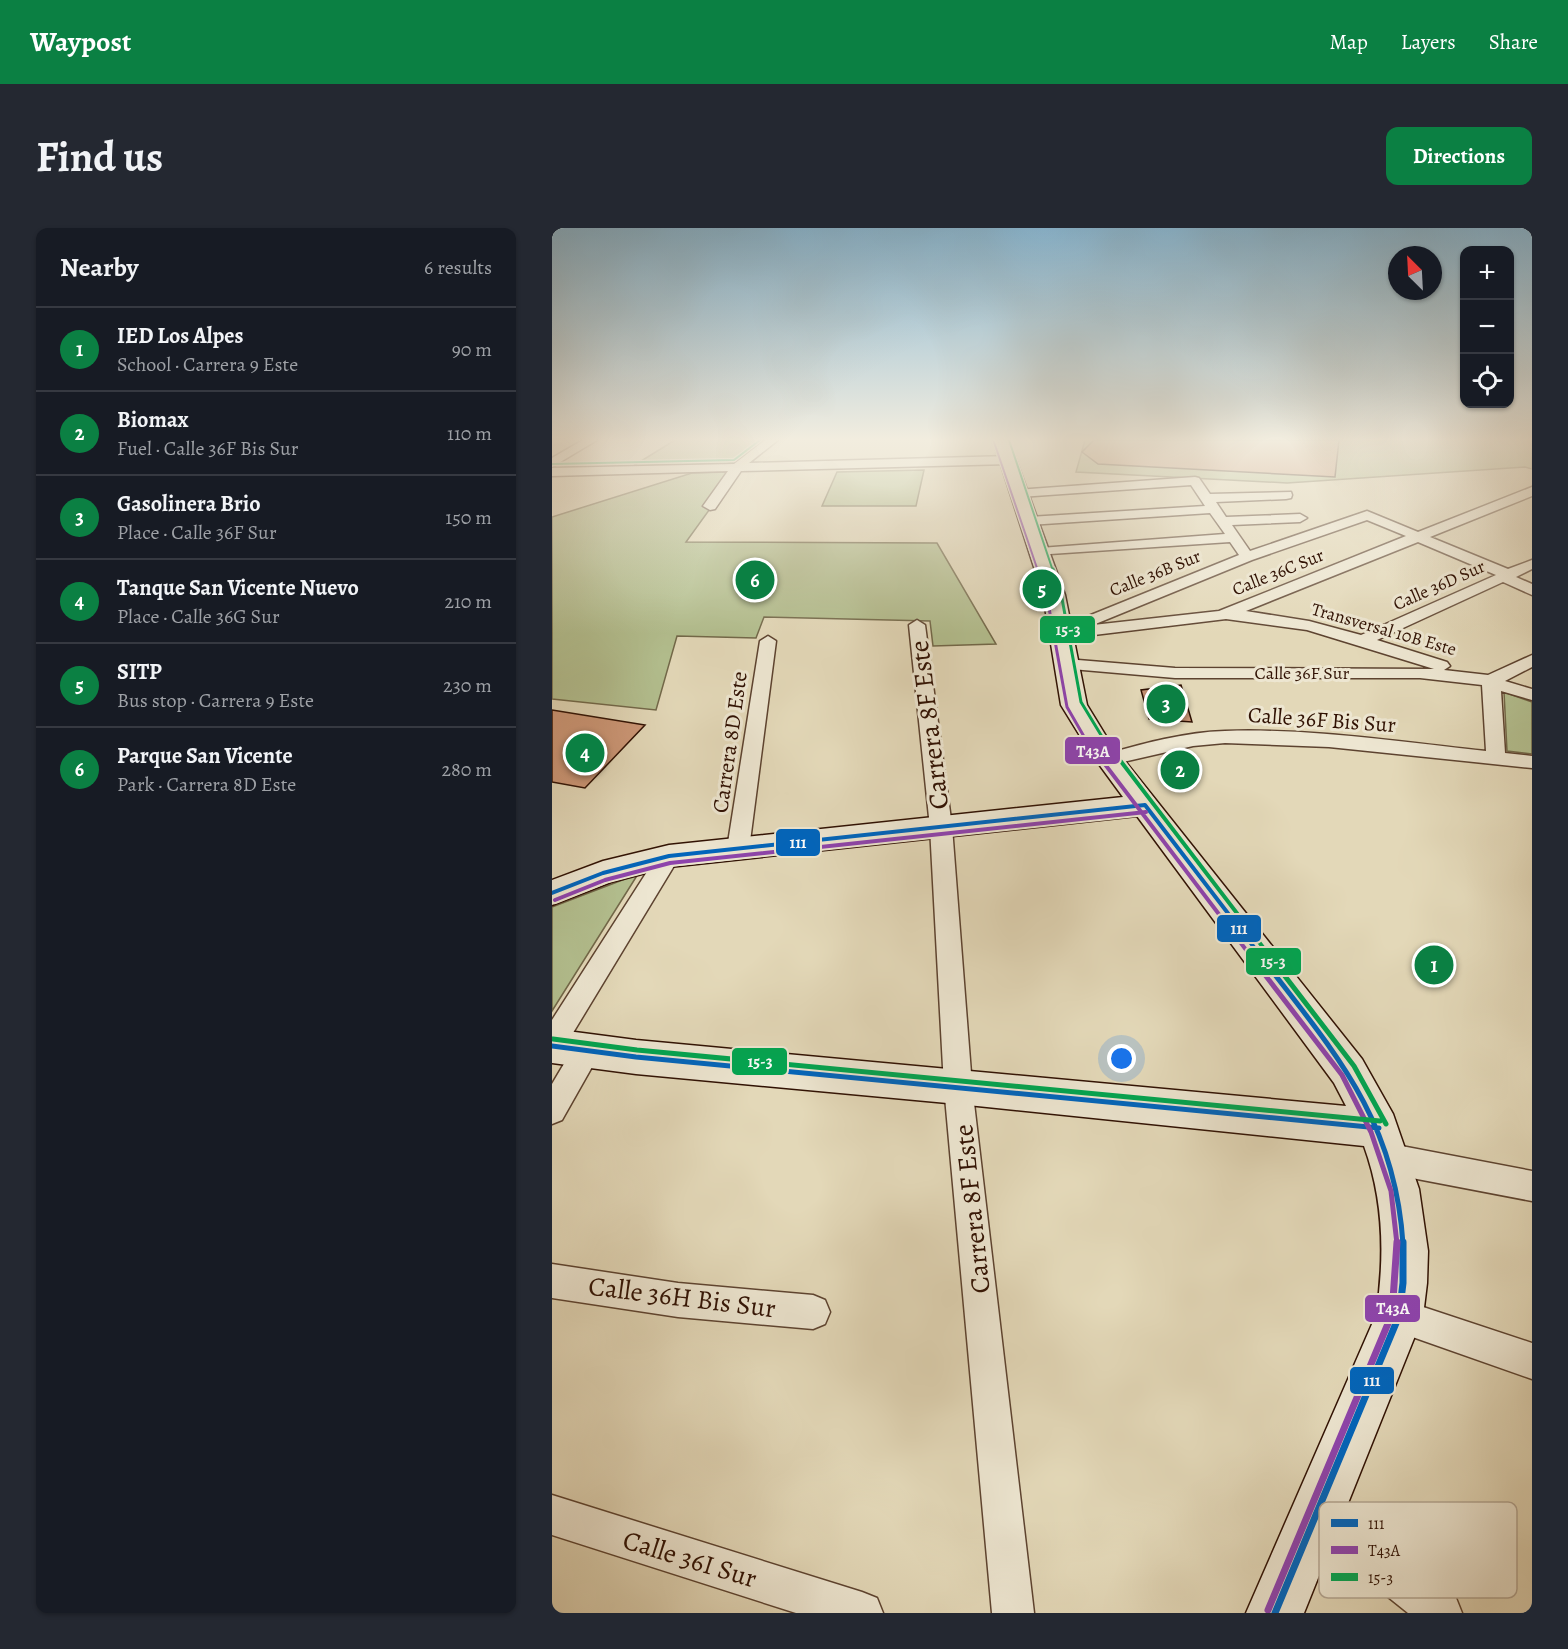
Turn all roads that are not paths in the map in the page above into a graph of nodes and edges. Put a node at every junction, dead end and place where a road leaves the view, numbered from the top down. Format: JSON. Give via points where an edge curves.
{"nodes":[{"id":1,"x":1210,"y":504,"type":"edge"},
{"id":2,"x":1024,"y":505,"type":"edge"},
{"id":3,"x":1203,"y":505,"type":"edge"},
{"id":4,"x":1499,"y":505,"type":"edge"},
{"id":5,"x":1300,"y":518,"type":"dead end"},
{"id":6,"x":1029,"y":521,"type":"junction"},
{"id":7,"x":1222,"y":521,"type":"junction"},
{"id":8,"x":1419,"y":537,"type":"junction"},
{"id":9,"x":1233,"y":538,"type":"junction"},
{"id":10,"x":1040,"y":552,"type":"junction"},
{"id":11,"x":1247,"y":558,"type":"junction"},
{"id":12,"x":1532,"y":564,"type":"edge"},
{"id":13,"x":1506,"y":576,"type":"junction"},
{"id":14,"x":1532,"y":590,"type":"edge"},
{"id":15,"x":1222,"y":615,"type":"junction"},
{"id":16,"x":917,"y":625,"type":"dead end"},
{"id":17,"x":1061,"y":634,"type":"junction"},
{"id":18,"x":768,"y":641,"type":"dead end"},
{"id":19,"x":1361,"y":641,"type":"junction"},
{"id":20,"x":1532,"y":660,"type":"edge"},
{"id":21,"x":1066,"y":664,"type":"junction"},
{"id":22,"x":1491,"y":681,"type":"junction"},
{"id":23,"x":1532,"y":695,"type":"edge"},
{"id":24,"x":1496,"y":758,"type":"junction"},
{"id":25,"x":1110,"y":759,"type":"junction"},
{"id":26,"x":1532,"y":762,"type":"edge"},
{"id":27,"x":1145,"y":805,"type":"junction"},
{"id":28,"x":941,"y":827,"type":"junction"},
{"id":29,"x":738,"y":849,"type":"junction"},
{"id":30,"x":669,"y":856,"type":"junction"},
{"id":31,"x":552,"y":892,"type":"edge"},
{"id":32,"x":564,"y":1047,"type":"edge"},
{"id":33,"x":958,"y":1086,"type":"junction"},
{"id":34,"x":552,"y":1110,"type":"edge"},
{"id":35,"x":1384,"y":1143,"type":"junction"},
{"id":36,"x":1532,"y":1186,"type":"edge"},
{"id":37,"x":552,"y":1281,"type":"edge"},
{"id":38,"x":813,"y":1312,"type":"dead end"},
{"id":39,"x":1399,"y":1316,"type":"junction"},
{"id":40,"x":1532,"y":1360,"type":"edge"},
{"id":41,"x":1321,"y":1502,"type":"edge"},
{"id":42,"x":1319,"y":1507,"type":"edge"},
{"id":43,"x":1316,"y":1514,"type":"junction"},
{"id":44,"x":552,"y":1515,"type":"edge"},
{"id":45,"x":1319,"y":1516,"type":"edge"},
{"id":46,"x":1422,"y":1598,"type":"edge"},
{"id":47,"x":862,"y":1613,"type":"edge"},
{"id":48,"x":1013,"y":1613,"type":"edge"},
{"id":49,"x":1275,"y":1613,"type":"edge"},
{"id":50,"x":1441,"y":1613,"type":"edge"}],
"edges":[{"from":1,"to":7,"type":"street"},
{"from":2,"to":6,"type":"main road"},
{"from":3,"to":6,"type":"street"},
{"from":4,"to":8,"type":"street","name":"Calle 36C Sur"},
{"from":5,"to":7,"type":"street"},
{"from":6,"to":10,"type":"main road"},
{"from":7,"to":9,"type":"street"},
{"from":8,"to":11,"type":"street","name":"Calle 36B Sur","via":[[1367,515]]},
{"from":8,"to":13,"type":"street"},
{"from":8,"to":15,"type":"street","name":"Calle 36C Sur"},
{"from":9,"to":10,"type":"street"},
{"from":9,"to":11,"type":"street"},
{"from":10,"to":17,"type":"main road"},
{"from":11,"to":17,"type":"street","name":"Calle 36B Sur"},
{"from":12,"to":13,"type":"street","name":"Calle 36D Sur"},
{"from":13,"to":14,"type":"street"},
{"from":13,"to":19,"type":"street","name":"Calle 36D Sur"},
{"from":15,"to":17,"type":"street","name":"Calle 36C Sur"},
{"from":15,"to":19,"type":"street","name":"Transversal 10B Este","via":[[1272,619]]},
{"from":16,"to":28,"type":"street","name":"Carrera 8F Este"},
{"from":17,"to":21,"type":"main road"},
{"from":18,"to":29,"type":"street","name":"Carrera 8D Este"},
{"from":19,"to":22,"type":"street","name":"Transversal 10B Este"},
{"from":20,"to":22,"type":"street"},
{"from":21,"to":22,"type":"street","name":"Calle 36F Sur","via":[[1175,673],[1420,673]]},
{"from":21,"to":25,"type":"main road","via":[[1074,705]]},
{"from":22,"to":23,"type":"street","name":"Transversal 10B Este"},
{"from":22,"to":24,"type":"street"},
{"from":24,"to":25,"type":"street","name":"Calle 36F Bis Sur","via":[[1329,741],[1225,737],[1193,740]]},
{"from":24,"to":26,"type":"street","name":"Calle 36F Bis Sur"},
{"from":25,"to":27,"type":"main road"},
{"from":27,"to":28,"type":"main road"},
{"from":27,"to":35,"type":"main road","via":[[1348,1071]]},
{"from":28,"to":29,"type":"main road"},
{"from":28,"to":33,"type":"street","name":"Carrera 8F Este"},
{"from":29,"to":30,"type":"main road"},
{"from":30,"to":31,"type":"main road","via":[[603,873]]},
{"from":30,"to":32,"type":"street"},
{"from":32,"to":33,"type":"main road"},
{"from":32,"to":34,"type":"street"},
{"from":33,"to":35,"type":"main road"},
{"from":33,"to":48,"type":"street","name":"Carrera 8F Este"},
{"from":35,"to":36,"type":"street"},
{"from":35,"to":39,"type":"main road","via":[[1403,1214],[1406,1281]]},
{"from":37,"to":38,"type":"street","name":"Calle 36H Bis Sur","via":[[678,1300]]},
{"from":39,"to":40,"type":"street"},
{"from":39,"to":41,"type":"main road"},
{"from":42,"to":43,"type":"main road"},
{"from":43,"to":45,"type":"street"},
{"from":43,"to":49,"type":"main road"},
{"from":44,"to":47,"type":"street","name":"Calle 36I Sur"},
{"from":46,"to":50,"type":"street"}]}
